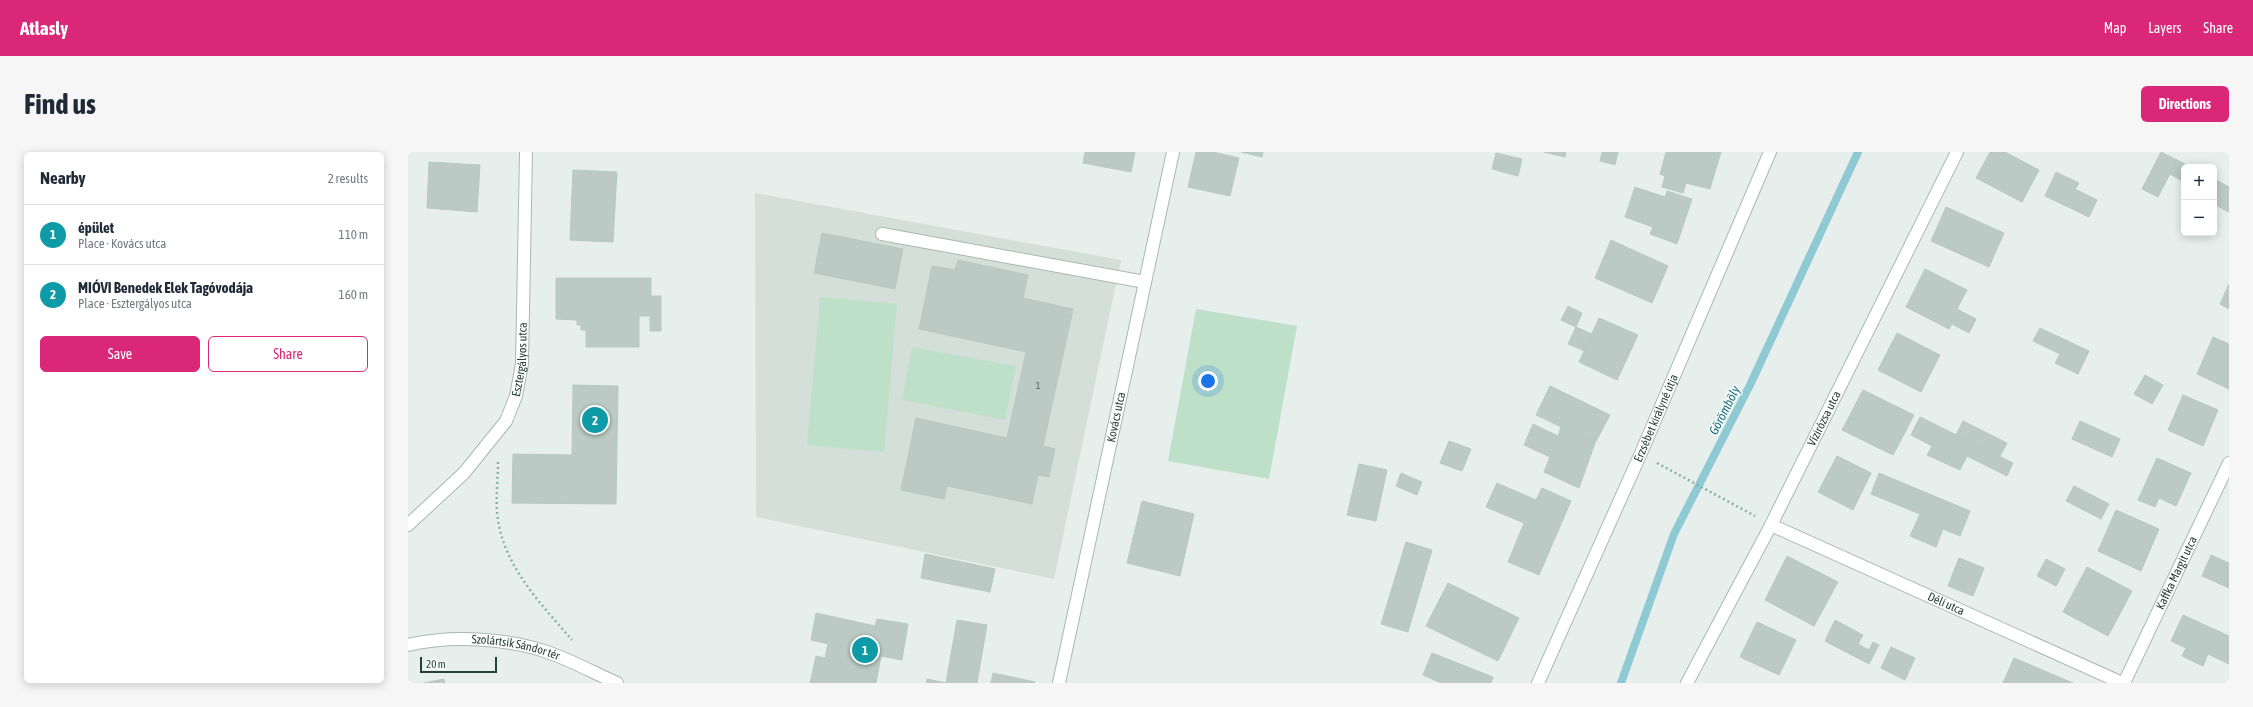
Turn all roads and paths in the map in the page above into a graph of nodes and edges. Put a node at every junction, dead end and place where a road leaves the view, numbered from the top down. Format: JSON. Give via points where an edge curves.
{"nodes":[{"id":1,"x":526,"y":152,"type":"edge"},
{"id":2,"x":1173,"y":152,"type":"edge"},
{"id":3,"x":1770,"y":152,"type":"edge"},
{"id":4,"x":1957,"y":152,"type":"edge"},
{"id":5,"x":882,"y":234,"type":"dead end"},
{"id":6,"x":1145,"y":282,"type":"junction"},
{"id":7,"x":498,"y":457,"type":"dead end"},
{"id":8,"x":2229,"y":463,"type":"edge"},
{"id":9,"x":1671,"y":471,"type":"dead end"},
{"id":10,"x":408,"y":525,"type":"edge"},
{"id":11,"x":1771,"y":525,"type":"junction"},
{"id":12,"x":576,"y":644,"type":"dead end"},
{"id":13,"x":408,"y":645,"type":"edge"},
{"id":14,"x":618,"y":683,"type":"edge"},
{"id":15,"x":1059,"y":683,"type":"edge"},
{"id":16,"x":1538,"y":683,"type":"edge"},
{"id":17,"x":1687,"y":683,"type":"edge"},
{"id":18,"x":2123,"y":683,"type":"edge"}],
"edges":[{"from":1,"to":10,"type":"street","name":"Esztergályos utca","via":[[522,364],[516,396],[506,420],[464,473]]},
{"from":2,"to":6,"type":"street","name":"Kovács utca"},
{"from":3,"to":16,"type":"street","name":"Erzsébet királyné útja","via":[[1641,453]]},
{"from":4,"to":11,"type":"street","name":"Vízirózsa utca"},
{"from":5,"to":6,"type":"street"},
{"from":6,"to":15,"type":"street","name":"Kovács utca"},
{"from":7,"to":12,"type":"path","via":[[498,519],[502,537],[520,576]]},
{"from":8,"to":18,"type":"street","name":"Kaffka Margit utca"},
{"from":9,"to":11,"type":"path"},
{"from":11,"to":17,"type":"street","name":"Vízirózsa utca"},
{"from":11,"to":18,"type":"street","name":"Déli utca"},
{"from":13,"to":14,"type":"street","name":"Szolártsik Sándor tér","via":[[471,639],[510,642],[547,652]]}]}
